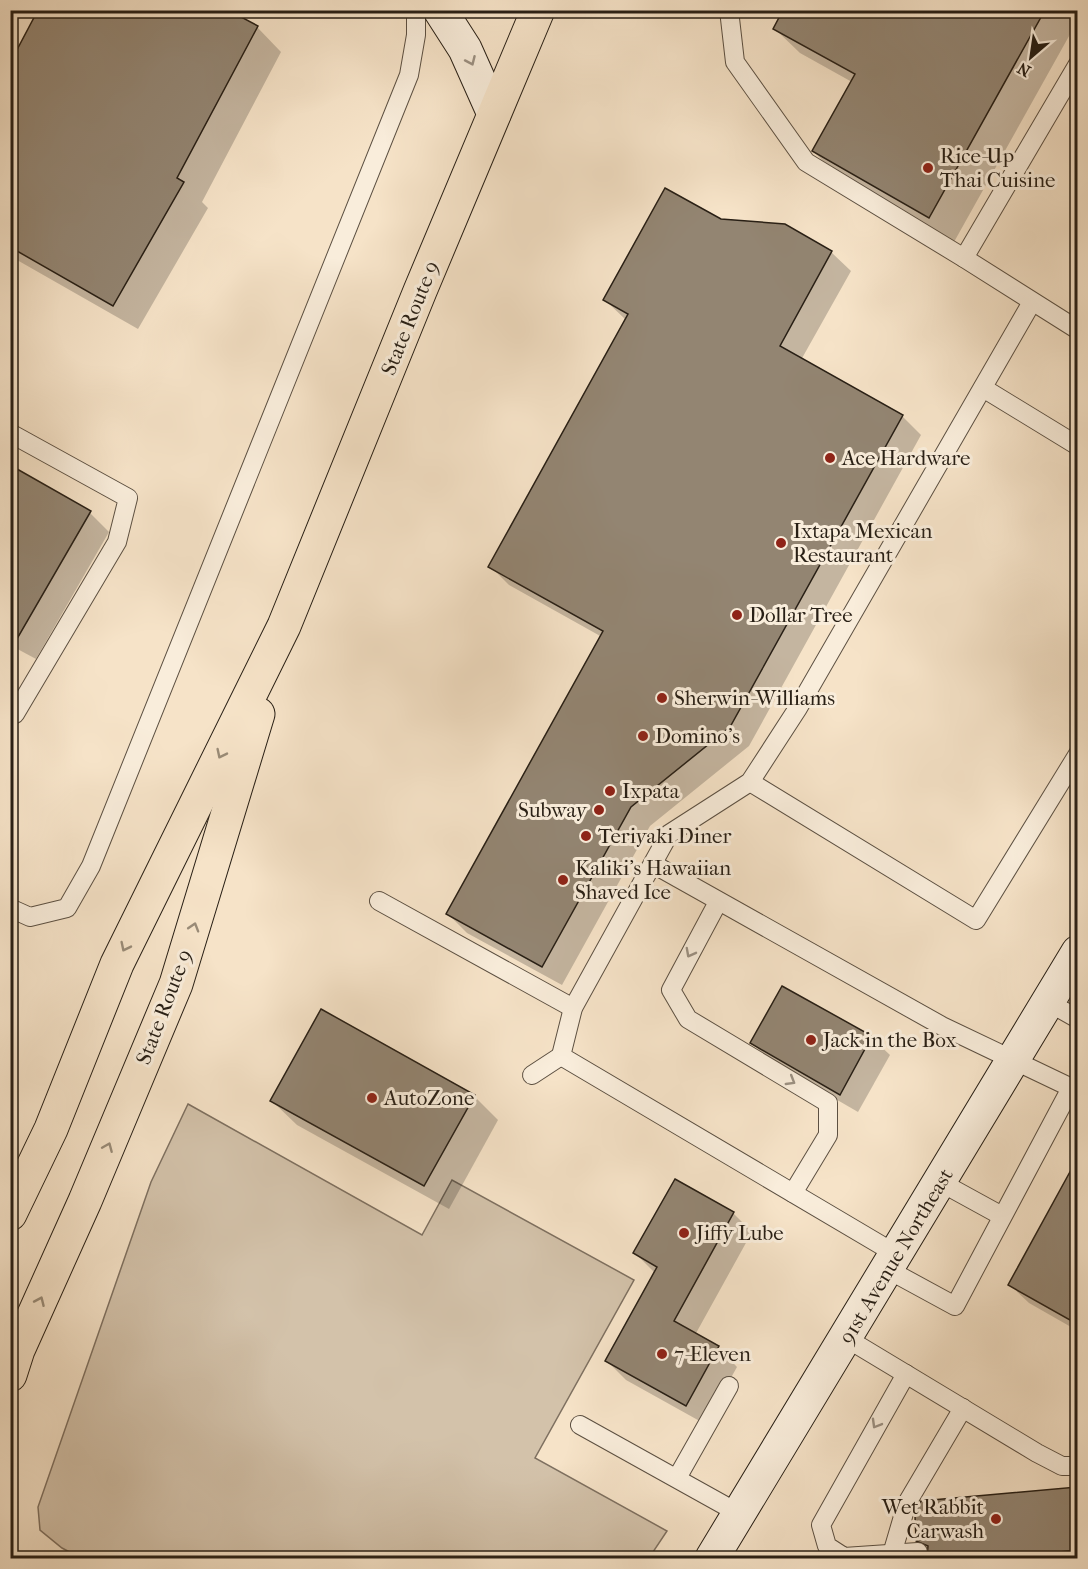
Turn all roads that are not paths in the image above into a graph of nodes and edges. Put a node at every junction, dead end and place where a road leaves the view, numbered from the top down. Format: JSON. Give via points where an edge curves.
{"nodes":[{"id":1,"x":416,"y":10,"type":"edge"},
{"id":2,"x":440,"y":10,"type":"edge"},
{"id":3,"x":538,"y":10,"type":"edge"},
{"id":4,"x":729,"y":10,"type":"edge"},
{"id":5,"x":1077,"y":64,"type":"edge"},
{"id":6,"x":495,"y":114,"type":"junction"},
{"id":7,"x":964,"y":258,"type":"junction"},
{"id":8,"x":1032,"y":302,"type":"junction"},
{"id":9,"x":1077,"y":330,"type":"edge"},
{"id":10,"x":983,"y":388,"type":"junction"},
{"id":11,"x":10,"y":433,"type":"edge"},
{"id":12,"x":1077,"y":446,"type":"edge"},
{"id":13,"x":284,"y":626,"type":"junction"},
{"id":14,"x":10,"y":712,"type":"edge"},
{"id":15,"x":1077,"y":754,"type":"edge"},
{"id":16,"x":750,"y":782,"type":"junction"},
{"id":17,"x":653,"y":864,"type":"junction"},
{"id":18,"x":379,"y":901,"type":"dead end"},
{"id":19,"x":718,"y":902,"type":"junction"},
{"id":20,"x":10,"y":908,"type":"edge"},
{"id":21,"x":1077,"y":952,"type":"edge"},
{"id":22,"x":1048,"y":1002,"type":"junction"},
{"id":23,"x":573,"y":1008,"type":"junction"},
{"id":24,"x":1077,"y":1020,"type":"edge"},
{"id":25,"x":561,"y":1056,"type":"junction"},
{"id":26,"x":1014,"y":1061,"type":"junction"},
{"id":27,"x":74,"y":1074,"type":"junction"},
{"id":28,"x":532,"y":1075,"type":"dead end"},
{"id":29,"x":1074,"y":1090,"type":"edge"},
{"id":30,"x":10,"y":1164,"type":"edge"},
{"id":31,"x":940,"y":1182,"type":"junction"},
{"id":32,"x":793,"y":1193,"type":"junction"},
{"id":33,"x":10,"y":1214,"type":"edge"},
{"id":34,"x":1002,"y":1216,"type":"junction"},
{"id":35,"x":891,"y":1261,"type":"junction"},
{"id":36,"x":846,"y":1338,"type":"junction"},
{"id":37,"x":906,"y":1374,"type":"junction"},
{"id":38,"x":10,"y":1375,"type":"edge"},
{"id":39,"x":729,"y":1386,"type":"dead end"},
{"id":40,"x":963,"y":1408,"type":"junction"},
{"id":41,"x":580,"y":1425,"type":"dead end"},
{"id":42,"x":1077,"y":1467,"type":"edge"},
{"id":43,"x":677,"y":1478,"type":"junction"},
{"id":44,"x":740,"y":1514,"type":"junction"},
{"id":45,"x":918,"y":1552,"type":"dead end"},
{"id":46,"x":892,"y":1554,"type":"junction"},
{"id":47,"x":712,"y":1558,"type":"edge"}],
"edges":[{"from":1,"to":20,"type":"lane","via":[[409,75],[91,866],[67,908],[30,917]]},
{"from":2,"to":6,"type":"street","one_way":true,"via":[[465,49]]},
{"from":3,"to":6,"type":"main road","name":"State Route 9"},
{"from":4,"to":7,"type":"lane","via":[[735,62],[806,162]]},
{"from":5,"to":7,"type":"lane"},
{"from":6,"to":13,"type":"main road","name":"State Route 9"},
{"from":7,"to":8,"type":"lane"},
{"from":8,"to":9,"type":"lane"},
{"from":8,"to":10,"type":"lane"},
{"from":10,"to":12,"type":"lane"},
{"from":10,"to":16,"type":"lane","via":[[798,708]]},
{"from":11,"to":14,"type":"lane","via":[[128,498],[117,542],[15,714]]},
{"from":13,"to":27,"type":"main road","name":"State Route 9","one_way":true,"via":[[117,964]]},
{"from":38,"to":13,"type":"main road","name":"State Route 9","one_way":true,"via":[[176,984]]},
{"from":15,"to":16,"type":"lane","via":[[976,920]]},
{"from":16,"to":17,"type":"lane","via":[[669,834]]},
{"from":17,"to":19,"type":"lane"},
{"from":17,"to":23,"type":"lane"},
{"from":18,"to":23,"type":"lane"},
{"from":19,"to":26,"type":"lane","via":[[942,1026]]},
{"from":19,"to":32,"type":"lane","one_way":true,"via":[[671,990],[688,1019],[828,1103],[828,1135]]},
{"from":21,"to":22,"type":"street","name":"91st Avenue Northeast"},
{"from":22,"to":24,"type":"lane"},
{"from":22,"to":26,"type":"street","name":"91st Avenue Northeast"},
{"from":23,"to":25,"type":"lane"},
{"from":25,"to":28,"type":"lane"},
{"from":25,"to":32,"type":"lane"},
{"from":26,"to":29,"type":"lane"},
{"from":26,"to":31,"type":"street","name":"91st Avenue Northeast"},
{"from":27,"to":30,"type":"main road"},
{"from":27,"to":33,"type":"main road","name":"State Route 9"},
{"from":29,"to":34,"type":"lane"},
{"from":31,"to":34,"type":"lane"},
{"from":31,"to":35,"type":"street","name":"91st Avenue Northeast"},
{"from":32,"to":35,"type":"lane"},
{"from":34,"to":35,"type":"lane","via":[[955,1306]]},
{"from":35,"to":36,"type":"street","name":"91st Avenue Northeast"},
{"from":36,"to":37,"type":"lane"},
{"from":36,"to":44,"type":"street","name":"91st Avenue Northeast"},
{"from":37,"to":40,"type":"lane"},
{"from":37,"to":46,"type":"lane","one_way":true,"via":[[821,1526],[827,1546],[844,1557]]},
{"from":39,"to":43,"type":"lane"},
{"from":40,"to":42,"type":"lane","via":[[1062,1466]]},
{"from":40,"to":46,"type":"lane","via":[[907,1503]]},
{"from":41,"to":43,"type":"lane"},
{"from":43,"to":44,"type":"lane"},
{"from":44,"to":47,"type":"street","name":"91st Avenue Northeast"},
{"from":45,"to":46,"type":"lane"}]}
